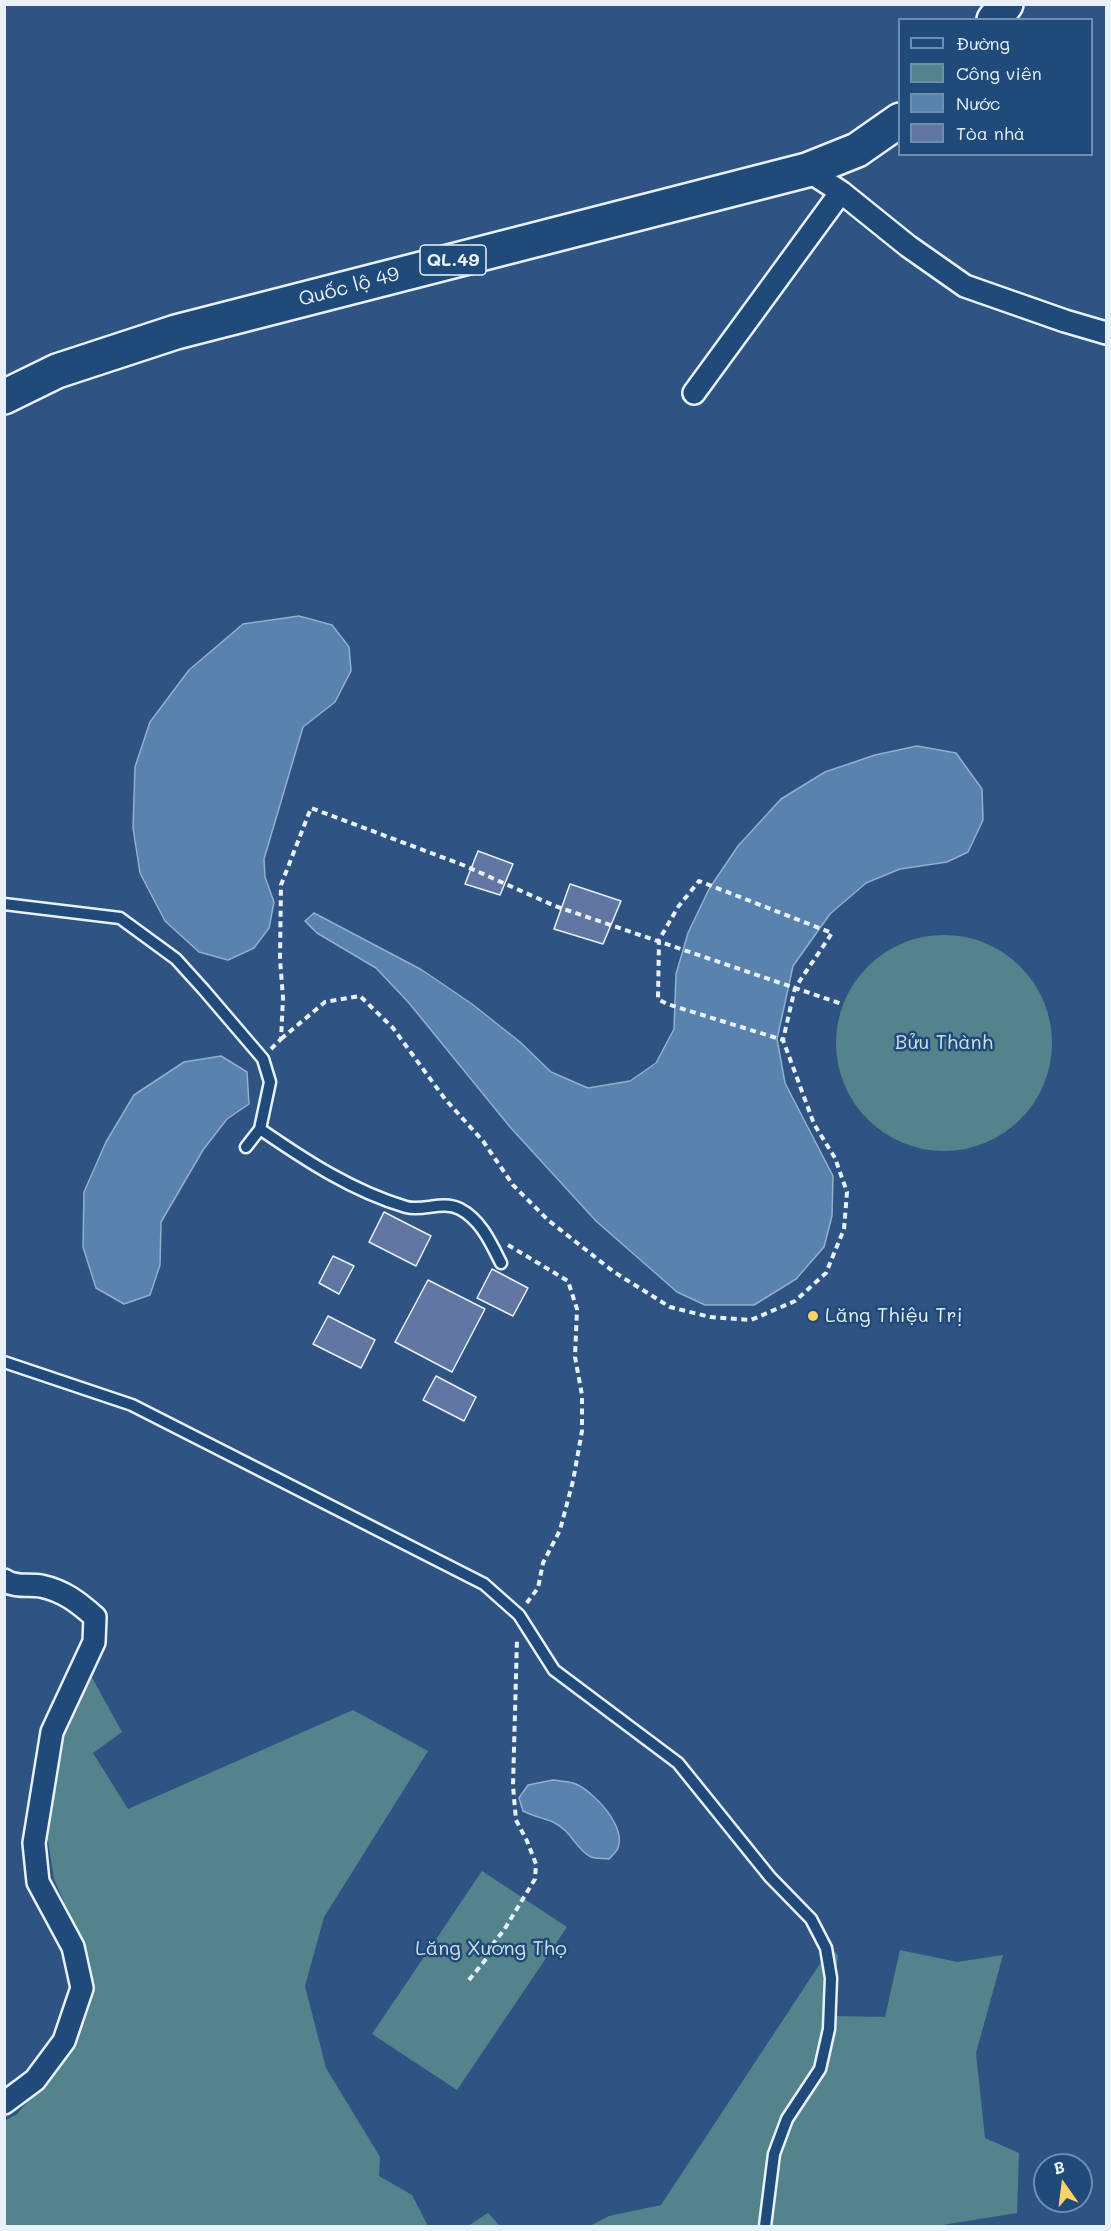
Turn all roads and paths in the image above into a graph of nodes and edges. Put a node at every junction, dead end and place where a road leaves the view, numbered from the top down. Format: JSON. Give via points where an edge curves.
{"nodes":[{"id":1,"x":1006,"y":4,"type":"edge"},
{"id":2,"x":996,"y":18,"type":"edge"},
{"id":3,"x":898,"y":121,"type":"edge"},
{"id":4,"x":807,"y":170,"type":"junction"},
{"id":5,"x":841,"y":192,"type":"junction"},
{"id":6,"x":1107,"y":333,"type":"edge"},
{"id":7,"x":694,"y":393,"type":"dead end"},
{"id":8,"x":4,"y":397,"type":"edge"},
{"id":9,"x":4,"y":904,"type":"edge"},
{"id":10,"x":659,"y":940,"type":"junction"},
{"id":11,"x":795,"y":988,"type":"junction"},
{"id":12,"x":842,"y":1004,"type":"dead end"},
{"id":13,"x":281,"y":1039,"type":"junction"},
{"id":14,"x":783,"y":1040,"type":"junction"},
{"id":15,"x":263,"y":1059,"type":"junction"},
{"id":16,"x":260,"y":1129,"type":"junction"},
{"id":17,"x":246,"y":1147,"type":"dead end"},
{"id":18,"x":488,"y":1236,"type":"junction"},
{"id":19,"x":501,"y":1263,"type":"dead end"},
{"id":20,"x":4,"y":1362,"type":"edge"},
{"id":21,"x":4,"y":1580,"type":"edge"},
{"id":22,"x":519,"y":1615,"type":"junction"},
{"id":23,"x":469,"y":1980,"type":"dead end"},
{"id":24,"x":4,"y":2083,"type":"edge"},
{"id":25,"x":26,"y":2089,"type":"junction"},
{"id":26,"x":4,"y":2103,"type":"edge"},
{"id":27,"x":765,"y":2226,"type":"edge"}],
"edges":[{"from":1,"to":2,"type":"highway"},
{"from":3,"to":4,"type":"highway","name":"Quốc lộ 49","number":"QL.49","via":[[857,150]]},
{"from":4,"to":5,"type":"street"},
{"from":4,"to":8,"type":"highway","name":"Quốc lộ 49","number":"QL.49","via":[[176,332],[57,371]]},
{"from":5,"to":6,"type":"street","via":[[965,286]]},
{"from":5,"to":7,"type":"street"},
{"from":9,"to":15,"type":"lane","via":[[120,918],[176,959]]},
{"from":10,"to":11,"type":"path"},
{"from":10,"to":11,"type":"path","via":[[699,881],[832,933]]},
{"from":10,"to":13,"type":"path","via":[[555,906],[463,865],[310,808],[281,885]]},
{"from":10,"to":14,"type":"path","via":[[658,999]]},
{"from":11,"to":12,"type":"path"},
{"from":11,"to":14,"type":"path"},
{"from":13,"to":14,"type":"path","via":[[325,1002],[360,996],[393,1028],[513,1185],[548,1220],[614,1272],[670,1307],[710,1317],[751,1320],[795,1301],[826,1273],[844,1229],[847,1192],[835,1158],[814,1124]]},
{"from":13,"to":15,"type":"path"},
{"from":15,"to":16,"type":"lane","via":[[270,1083]]},
{"from":16,"to":17,"type":"lane"},
{"from":16,"to":18,"type":"lane","via":[[321,1171],[394,1204],[414,1209],[442,1205],[459,1208]]},
{"from":18,"to":19,"type":"lane"},
{"from":18,"to":22,"type":"path","via":[[568,1281],[577,1309],[575,1357],[582,1395],[582,1431],[573,1482],[560,1530],[543,1563],[538,1588]]},
{"from":20,"to":22,"type":"lane","via":[[132,1405],[484,1584]]},
{"from":21,"to":25,"type":"street","via":[[11,1585],[41,1586],[74,1598],[95,1617],[94,1642],[52,1732],[34,1843],[38,1882],[73,1947],[82,1988],[64,2041]]},
{"from":22,"to":23,"type":"path","via":[[513,1786],[516,1820],[536,1864],[535,1880]]},
{"from":22,"to":27,"type":"lane","via":[[554,1670],[678,1763],[811,1920],[826,1947],[831,1978],[829,2029],[820,2070],[787,2119],[774,2154]]},
{"from":24,"to":25,"type":"street"},
{"from":25,"to":26,"type":"street"}]}
